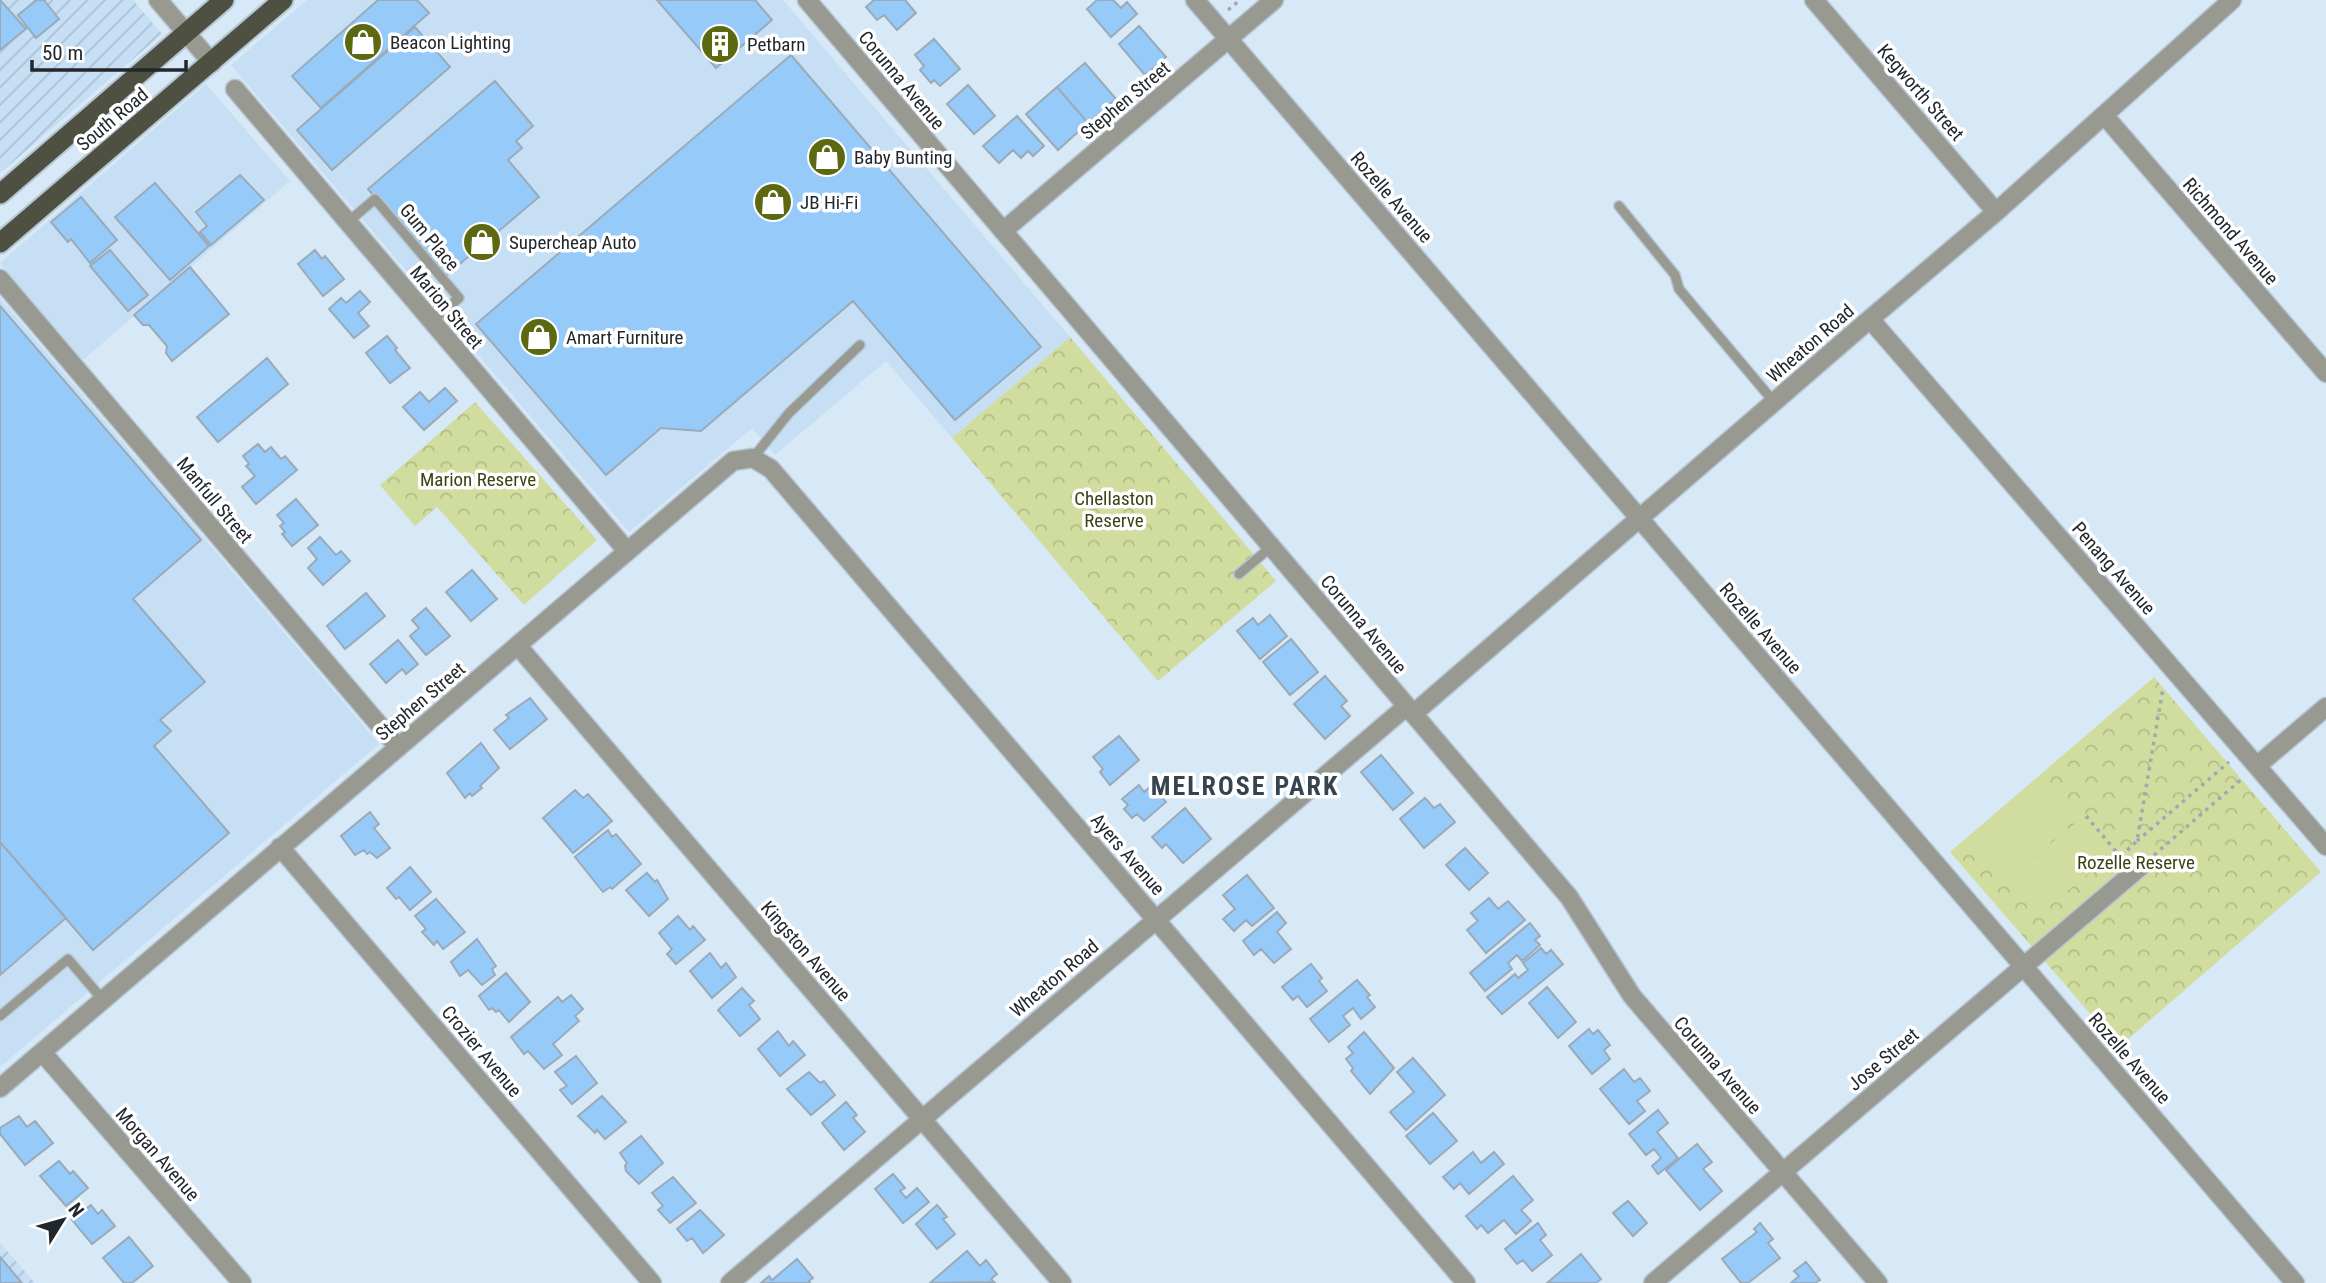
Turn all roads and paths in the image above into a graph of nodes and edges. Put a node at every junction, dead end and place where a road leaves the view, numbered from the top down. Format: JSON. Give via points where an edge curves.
{"nodes":[{"id":1,"x":158,"y":0,"type":"edge"},
{"id":2,"x":224,"y":0,"type":"edge"},
{"id":3,"x":284,"y":0,"type":"edge"},
{"id":4,"x":807,"y":0,"type":"edge"},
{"id":5,"x":1195,"y":0,"type":"edge"},
{"id":6,"x":1274,"y":0,"type":"edge"},
{"id":7,"x":1814,"y":0,"type":"edge"},
{"id":8,"x":2232,"y":0,"type":"edge"},
{"id":9,"x":186,"y":32,"type":"junction"},
{"id":10,"x":1229,"y":40,"type":"junction"},
{"id":11,"x":212,"y":63,"type":"junction"},
{"id":12,"x":234,"y":89,"type":"dead end"},
{"id":13,"x":2104,"y":115,"type":"junction"},
{"id":14,"x":0,"y":194,"type":"edge"},
{"id":15,"x":1619,"y":206,"type":"dead end"},
{"id":16,"x":1996,"y":212,"type":"junction"},
{"id":17,"x":348,"y":222,"type":"junction"},
{"id":18,"x":1003,"y":231,"type":"junction"},
{"id":19,"x":0,"y":243,"type":"edge"},
{"id":20,"x":0,"y":279,"type":"edge"},
{"id":21,"x":1870,"y":318,"type":"junction"},
{"id":22,"x":432,"y":321,"type":"junction"},
{"id":23,"x":860,"y":345,"type":"dead end"},
{"id":24,"x":2326,"y":373,"type":"edge"},
{"id":25,"x":1774,"y":402,"type":"junction"},
{"id":26,"x":753,"y":458,"type":"junction"},
{"id":27,"x":1640,"y":519,"type":"junction"},
{"id":28,"x":1271,"y":547,"type":"junction"},
{"id":29,"x":627,"y":551,"type":"junction"},
{"id":30,"x":1239,"y":574,"type":"dead end"},
{"id":31,"x":518,"y":646,"type":"junction"},
{"id":32,"x":2167,"y":662,"type":"junction"},
{"id":33,"x":2326,"y":707,"type":"edge"},
{"id":34,"x":1410,"y":710,"type":"junction"},
{"id":35,"x":398,"y":747,"type":"junction"},
{"id":36,"x":2244,"y":749,"type":"junction"},
{"id":37,"x":2258,"y":765,"type":"junction"},
{"id":38,"x":2086,"y":816,"type":"dead end"},
{"id":39,"x":2137,"y":841,"type":"junction"},
{"id":40,"x":2326,"y":846,"type":"edge"},
{"id":41,"x":280,"y":847,"type":"junction"},
{"id":42,"x":2140,"y":867,"type":"joint"},
{"id":43,"x":1156,"y":919,"type":"junction"},
{"id":44,"x":2023,"y":967,"type":"junction"},
{"id":45,"x":103,"y":1000,"type":"junction"},
{"id":46,"x":0,"y":1016,"type":"edge"},
{"id":47,"x":42,"y":1052,"type":"junction"},
{"id":48,"x":0,"y":1088,"type":"edge"},
{"id":49,"x":922,"y":1119,"type":"junction"},
{"id":50,"x":1782,"y":1172,"type":"junction"},
{"id":51,"x":242,"y":1283,"type":"edge"},
{"id":52,"x":652,"y":1283,"type":"edge"},
{"id":53,"x":730,"y":1283,"type":"edge"},
{"id":54,"x":1062,"y":1283,"type":"edge"},
{"id":55,"x":1466,"y":1283,"type":"edge"},
{"id":56,"x":1653,"y":1283,"type":"edge"},
{"id":57,"x":1878,"y":1283,"type":"edge"},
{"id":58,"x":2295,"y":1283,"type":"edge"}],
"edges":[{"from":1,"to":9,"type":"street"},
{"from":2,"to":9,"type":"highway","name":"South Road"},
{"from":3,"to":11,"type":"highway","name":"South Road"},
{"from":4,"to":18,"type":"street","name":"Corunna Avenue"},
{"from":5,"to":10,"type":"street","name":"Rozelle Avenue"},
{"from":6,"to":10,"type":"street","name":"Stephen Street"},
{"from":7,"to":16,"type":"street","name":"Kegworth Street"},
{"from":8,"to":13,"type":"street","name":"Wheaton Road"},
{"from":9,"to":11,"type":"street"},
{"from":9,"to":14,"type":"highway","name":"South Road"},
{"from":10,"to":18,"type":"street","name":"Stephen Street"},
{"from":10,"to":27,"type":"street","name":"Rozelle Avenue"},
{"from":11,"to":19,"type":"highway","name":"South Road"},
{"from":12,"to":17,"type":"street","name":"Marion Street"},
{"from":13,"to":16,"type":"street","name":"Wheaton Road"},
{"from":13,"to":24,"type":"street","name":"Richmond Avenue"},
{"from":15,"to":25,"type":"lane","via":[[1675,275],[1679,289]]},
{"from":16,"to":21,"type":"street","name":"Wheaton Road"},
{"from":17,"to":22,"type":"street","name":"Marion Street"},
{"from":17,"to":22,"type":"lane","name":"Gum Place","via":[[375,199],[459,298]]},
{"from":18,"to":28,"type":"street","name":"Corunna Avenue"},
{"from":20,"to":35,"type":"street","name":"Manfull Street"},
{"from":21,"to":25,"type":"street","name":"Wheaton Road"},
{"from":21,"to":32,"type":"street","name":"Penang Avenue"},
{"from":22,"to":29,"type":"street","name":"Marion Street"},
{"from":23,"to":26,"type":"lane","via":[[789,413]]},
{"from":25,"to":27,"type":"street","name":"Wheaton Road"},
{"from":26,"to":29,"type":"street","name":"Stephen Street","via":[[733,461]]},
{"from":26,"to":43,"type":"street","name":"Ayers Avenue","via":[[771,469]]},
{"from":27,"to":34,"type":"street","name":"Wheaton Road"},
{"from":27,"to":44,"type":"street","name":"Rozelle Avenue"},
{"from":28,"to":30,"type":"lane"},
{"from":28,"to":34,"type":"street","name":"Corunna Avenue"},
{"from":29,"to":31,"type":"street","name":"Stephen Street"},
{"from":31,"to":35,"type":"street","name":"Stephen Street"},
{"from":31,"to":49,"type":"street","name":"Kingston Avenue"},
{"from":32,"to":36,"type":"street","name":"Penang Avenue"},
{"from":32,"to":39,"type":"path"},
{"from":33,"to":37,"type":"street"},
{"from":34,"to":43,"type":"street","name":"Wheaton Road"},
{"from":34,"to":50,"type":"street","name":"Corunna Avenue","via":[[1569,897],[1632,996]]},
{"from":35,"to":41,"type":"street","name":"Stephen Street"},
{"from":36,"to":37,"type":"street","name":"Penang Avenue"},
{"from":36,"to":39,"type":"path"},
{"from":37,"to":40,"type":"street","name":"Penang Avenue"},
{"from":37,"to":42,"type":"path"},
{"from":38,"to":39,"type":"path","via":[[2120,856]]},
{"from":41,"to":45,"type":"street","name":"Stephen Street"},
{"from":41,"to":52,"type":"street","name":"Crozier Avenue"},
{"from":42,"to":44,"type":"street","name":"Jose Street"},
{"from":43,"to":49,"type":"street","name":"Wheaton Road"},
{"from":43,"to":55,"type":"street","name":"Ayers Avenue"},
{"from":44,"to":50,"type":"street","name":"Jose Street"},
{"from":44,"to":58,"type":"street","name":"Rozelle Avenue"},
{"from":45,"to":46,"type":"lane","via":[[68,959]]},
{"from":45,"to":47,"type":"street","name":"Stephen Street"},
{"from":47,"to":48,"type":"street","name":"Stephen Street"},
{"from":47,"to":51,"type":"street","name":"Morgan Avenue"},
{"from":49,"to":53,"type":"street","name":"Wheaton Road"},
{"from":49,"to":54,"type":"street","name":"Kingston Avenue"},
{"from":50,"to":56,"type":"street","name":"Jose Street"},
{"from":50,"to":57,"type":"street","name":"Corunna Avenue"}]}
